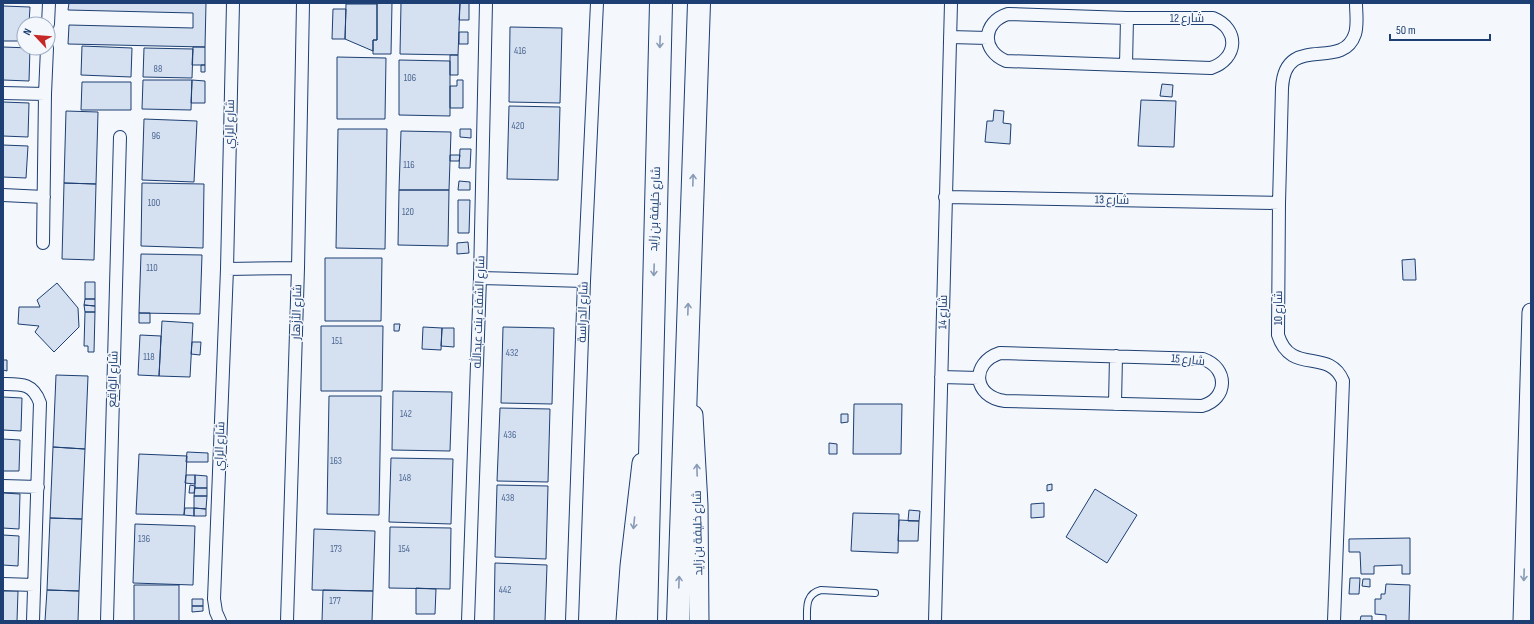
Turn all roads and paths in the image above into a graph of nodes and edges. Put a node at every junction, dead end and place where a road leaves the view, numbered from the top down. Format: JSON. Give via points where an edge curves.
{"nodes":[{"id":1,"x":49,"y":3,"type":"edge"},
{"id":2,"x":233,"y":3,"type":"edge"},
{"id":3,"x":303,"y":3,"type":"edge"},
{"id":4,"x":486,"y":3,"type":"edge"},
{"id":5,"x":597,"y":3,"type":"edge"},
{"id":6,"x":699,"y":3,"type":"edge"},
{"id":7,"x":950,"y":3,"type":"edge"},
{"id":8,"x":1356,"y":3,"type":"edge"},
{"id":9,"x":658,"y":8,"type":"edge"},
{"id":10,"x":48,"y":16,"type":"edge"},
{"id":11,"x":1127,"y":18,"type":"junction"},
{"id":12,"x":950,"y":37,"type":"junction"},
{"id":13,"x":988,"y":38,"type":"junction"},
{"id":14,"x":47,"y":56,"type":"edge"},
{"id":15,"x":1126,"y":65,"type":"junction"},
{"id":16,"x":3,"y":93,"type":"edge"},
{"id":17,"x":45,"y":94,"type":"junction"},
{"id":18,"x":120,"y":137,"type":"dead end"},
{"id":19,"x":3,"y":195,"type":"edge"},
{"id":20,"x":44,"y":197,"type":"junction"},
{"id":21,"x":946,"y":197,"type":"junction"},
{"id":22,"x":1278,"y":203,"type":"junction"},
{"id":23,"x":43,"y":243,"type":"dead end"},
{"id":24,"x":298,"y":268,"type":"junction"},
{"id":25,"x":227,"y":269,"type":"junction"},
{"id":26,"x":480,"y":278,"type":"junction"},
{"id":27,"x":584,"y":281,"type":"junction"},
{"id":28,"x":1531,"y":312,"type":"edge"},
{"id":29,"x":687,"y":348,"type":"junction"},
{"id":30,"x":1116,"y":356,"type":"junction"},
{"id":31,"x":941,"y":377,"type":"junction"},
{"id":32,"x":979,"y":378,"type":"junction"},
{"id":33,"x":3,"y":384,"type":"edge"},
{"id":34,"x":1115,"y":404,"type":"junction"},
{"id":35,"x":650,"y":415,"type":"junction"},
{"id":36,"x":3,"y":486,"type":"edge"},
{"id":37,"x":38,"y":487,"type":"junction"},
{"id":38,"x":3,"y":584,"type":"edge"},
{"id":39,"x":34,"y":584,"type":"junction"},
{"id":40,"x":874,"y":593,"type":"dead end"},
{"id":41,"x":33,"y":621,"type":"edge"},
{"id":42,"x":107,"y":621,"type":"edge"},
{"id":43,"x":220,"y":621,"type":"edge"},
{"id":44,"x":287,"y":621,"type":"edge"},
{"id":45,"x":468,"y":621,"type":"edge"},
{"id":46,"x":572,"y":621,"type":"edge"},
{"id":47,"x":626,"y":621,"type":"edge"},
{"id":48,"x":646,"y":621,"type":"edge"},
{"id":49,"x":678,"y":621,"type":"edge"},
{"id":50,"x":699,"y":621,"type":"edge"},
{"id":51,"x":807,"y":621,"type":"edge"},
{"id":52,"x":935,"y":621,"type":"edge"},
{"id":53,"x":1334,"y":621,"type":"edge"},
{"id":54,"x":1522,"y":621,"type":"edge"}],
"edges":[{"from":1,"to":10,"type":"street"},
{"from":2,"to":25,"type":"street","name":"شارع الراي"},
{"from":3,"to":24,"type":"street","name":"شارع الأَزْهار"},
{"from":4,"to":26,"type":"street","name":"شارع الشفاء بنت عبدالله"},
{"from":5,"to":27,"type":"street","name":"شارع الدراسة"},
{"from":29,"to":6,"type":"highway","name":"شارع خليفة بن زايد","one_way":true},
{"from":7,"to":12,"type":"street","name":"شارع 14"},
{"from":8,"to":22,"type":"street","name":"شارع 10","via":[[1355,34],[1349,44],[1340,51],[1299,57],[1289,64],[1283,76]]},
{"from":9,"to":35,"type":"highway","name":"شارع خليفة بن زايد","one_way":true},
{"from":11,"to":13,"type":"street","name":"شارع 12","via":[[1008,14],[995,20]]},
{"from":11,"to":15,"type":"street"},
{"from":11,"to":15,"type":"street","name":"شارع 12","via":[[1213,18],[1220,21],[1230,32],[1232,48],[1224,61],[1211,68]]},
{"from":12,"to":13,"type":"street"},
{"from":12,"to":21,"type":"street","name":"شارع 14"},
{"from":13,"to":15,"type":"street","name":"شارع 12","via":[[994,54],[1006,62]]},
{"from":14,"to":17,"type":"street"},
{"from":16,"to":17,"type":"street"},
{"from":17,"to":20,"type":"street"},
{"from":18,"to":42,"type":"street","name":"شارع الوَاقِع"},
{"from":19,"to":20,"type":"street"},
{"from":20,"to":23,"type":"street"},
{"from":21,"to":22,"type":"street","name":"شارع 13"},
{"from":21,"to":31,"type":"street","name":"شارع 14"},
{"from":22,"to":53,"type":"street","name":"شارع 10","via":[[1277,327],[1280,343],[1298,359],[1328,364],[1335,368],[1343,381]]},
{"from":24,"to":25,"type":"street"},
{"from":24,"to":44,"type":"street","name":"شارع الأَزْهار"},
{"from":25,"to":43,"type":"street","name":"شارع الراي","via":[[214,599]]},
{"from":26,"to":27,"type":"street"},
{"from":26,"to":45,"type":"street","name":"شارع الشفاء بنت عبدالله"},
{"from":27,"to":46,"type":"street","name":"شارع الدراسة"},
{"from":28,"to":54,"type":"street","one_way":true},
{"from":49,"to":29,"type":"highway","name":"شارع خليفة بن زايد","one_way":true},
{"from":50,"to":29,"type":"main road","name":"شارع خليفة بن زايد","one_way":true,"via":[[696,453]]},
{"from":30,"to":32,"type":"street","name":"شارع 15","via":[[1000,353],[984,362]]},
{"from":30,"to":34,"type":"street"},
{"from":30,"to":34,"type":"street","name":"شارع 15","via":[[1203,359],[1219,370],[1222,383],[1218,396],[1202,406]]},
{"from":31,"to":32,"type":"street"},
{"from":31,"to":52,"type":"street","name":"شارع 14"},
{"from":32,"to":34,"type":"street","name":"شارع 15","via":[[988,396],[996,400]]},
{"from":33,"to":37,"type":"street","via":[[21,384],[31,389],[38,397]]},
{"from":35,"to":47,"type":"main road","name":"شارع خليفة بن زايد","one_way":true,"via":[[634,516]]},
{"from":35,"to":48,"type":"highway","name":"شارع خليفة بن زايد"},
{"from":36,"to":37,"type":"street"},
{"from":37,"to":39,"type":"street"},
{"from":38,"to":39,"type":"street"},
{"from":39,"to":41,"type":"street"},
{"from":40,"to":51,"type":"lane","via":[[817,591],[808,600]]}]}
